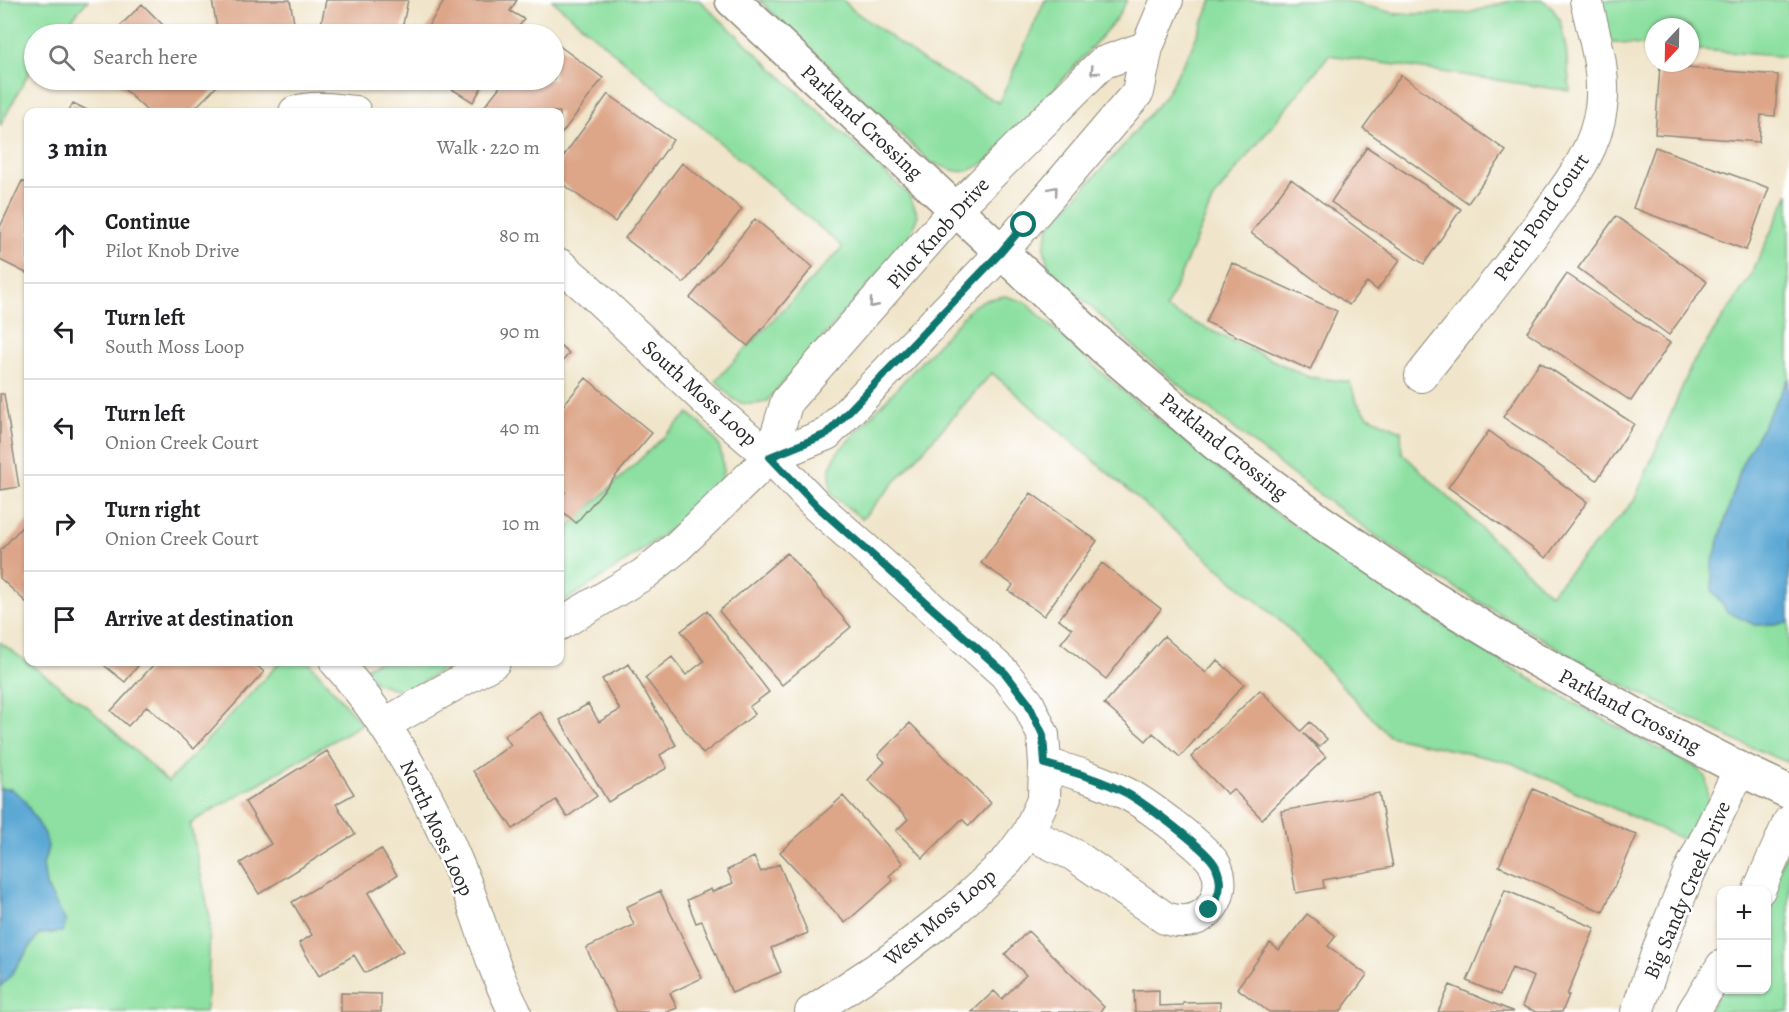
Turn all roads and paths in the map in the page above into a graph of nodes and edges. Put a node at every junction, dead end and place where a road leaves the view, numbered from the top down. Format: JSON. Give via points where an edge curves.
{"nodes":[{"id":1,"x":732,"y":0,"type":"edge"},
{"id":2,"x":1167,"y":0,"type":"edge"},
{"id":3,"x":1586,"y":0,"type":"edge"},
{"id":4,"x":1147,"y":47,"type":"junction"},
{"id":5,"x":956,"y":209,"type":"junction"},
{"id":6,"x":1001,"y":252,"type":"junction"},
{"id":7,"x":564,"y":268,"type":"edge"},
{"id":8,"x":1421,"y":376,"type":"dead end"},
{"id":9,"x":770,"y":457,"type":"junction"},
{"id":10,"x":564,"y":622,"type":"edge"},
{"id":11,"x":339,"y":666,"type":"edge"},
{"id":12,"x":487,"y":666,"type":"edge"},
{"id":13,"x":385,"y":724,"type":"junction"},
{"id":14,"x":1045,"y":764,"type":"junction"},
{"id":15,"x":1740,"y":769,"type":"junction"},
{"id":16,"x":1789,"y":792,"type":"edge"},
{"id":17,"x":1044,"y":798,"type":"joint"},
{"id":18,"x":1789,"y":822,"type":"edge"},
{"id":19,"x":1028,"y":833,"type":"junction"},
{"id":20,"x":1761,"y":886,"type":"edge"},
{"id":21,"x":1717,"y":974,"type":"edge"},
{"id":22,"x":512,"y":1011,"type":"edge"},
{"id":23,"x":811,"y":1012,"type":"edge"},
{"id":24,"x":1637,"y":1012,"type":"edge"},
{"id":25,"x":1693,"y":1012,"type":"edge"}],
"edges":[{"from":1,"to":5,"type":"street","name":"Parkland Crossing"},
{"from":2,"to":4,"type":"street","name":"Pilot Knob Drive"},
{"from":3,"to":8,"type":"street","name":"Perch Pond Court","via":[[1602,80],[1601,111],[1593,141],[1579,169],[1527,242]]},
{"from":4,"to":5,"type":"street","name":"Pilot Knob Drive","one_way":true,"via":[[1102,63]]},
{"from":6,"to":4,"type":"street","name":"Pilot Knob Drive","one_way":true,"via":[[1138,92]]},
{"from":5,"to":6,"type":"street","name":"Parkland Crossing"},
{"from":5,"to":9,"type":"street","name":"Pilot Knob Drive","one_way":true,"via":[[787,401]]},
{"from":6,"to":9,"type":"street","name":"Pilot Knob Drive","via":[[827,434]]},
{"from":6,"to":15,"type":"street","name":"Parkland Crossing","via":[[1216,444],[1321,522],[1429,595],[1533,658]]},
{"from":7,"to":9,"type":"street","name":"South Moss Loop"},
{"from":9,"to":10,"type":"street","name":"Pilot Knob Drive","via":[[644,574]]},
{"from":9,"to":14,"type":"street","name":"South Moss Loop","via":[[817,506],[1005,673],[1028,703],[1043,735]]},
{"from":11,"to":13,"type":"street","name":"North Moss Loop"},
{"from":12,"to":13,"type":"street"},
{"from":13,"to":22,"type":"street","name":"North Moss Loop","via":[[426,796],[461,873]]},
{"from":14,"to":17,"type":"street","name":"South Moss Loop"},
{"from":14,"to":19,"type":"street","via":[[1128,794],[1171,824],[1214,862],[1220,880],[1218,896],[1204,915],[1189,921],[1173,921],[1074,855]]},
{"from":15,"to":16,"type":"street","name":"Parkland Crossing"},
{"from":15,"to":24,"type":"street","name":"Big Sandy Creek Drive","via":[[1689,873]]},
{"from":17,"to":19,"type":"street","name":"West Moss Loop"},
{"from":18,"to":20,"type":"street"},
{"from":19,"to":23,"type":"street","name":"West Moss Loop","via":[[1008,860],[958,907],[890,960]]},
{"from":21,"to":25,"type":"street"}]}
